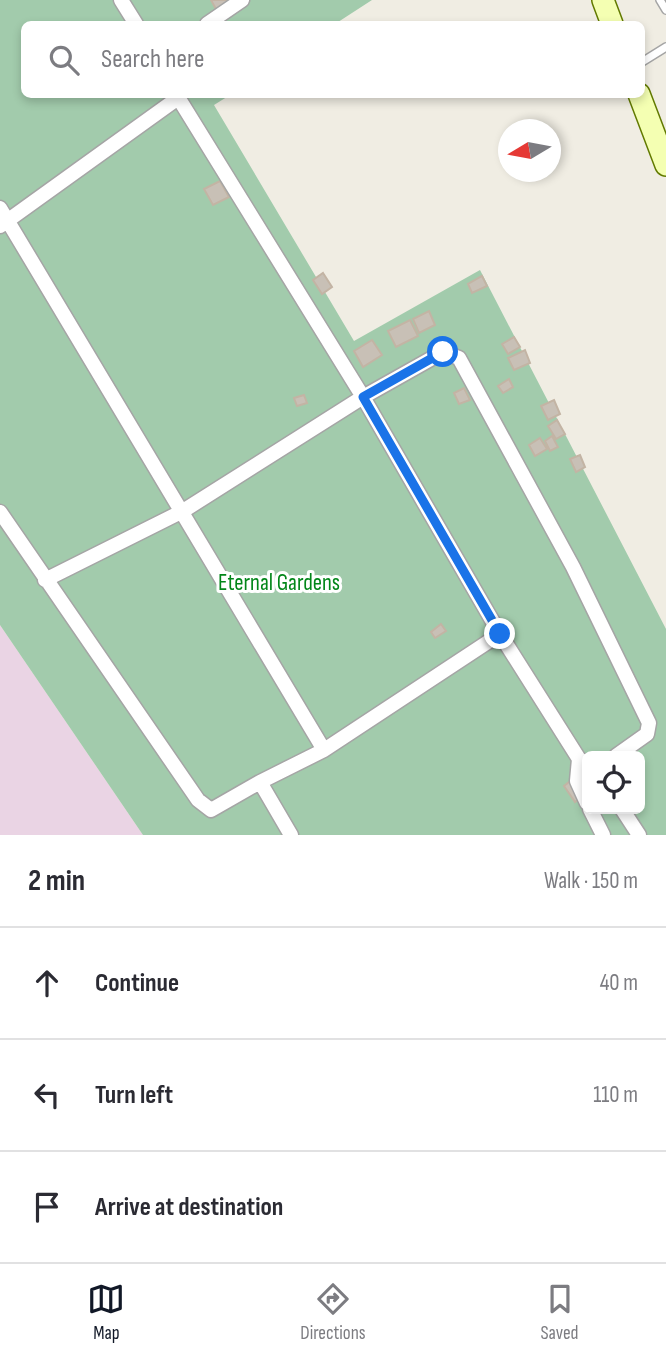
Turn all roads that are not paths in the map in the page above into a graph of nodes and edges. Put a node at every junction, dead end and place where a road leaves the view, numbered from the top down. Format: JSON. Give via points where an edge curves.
{"nodes":[{"id":1,"x":121,"y":0,"type":"edge"},
{"id":2,"x":242,"y":0,"type":"edge"},
{"id":3,"x":603,"y":0,"type":"edge"},
{"id":4,"x":660,"y":0,"type":"edge"},
{"id":5,"x":666,"y":10,"type":"edge"},
{"id":6,"x":134,"y":21,"type":"edge"},
{"id":7,"x":210,"y":21,"type":"edge"},
{"id":8,"x":611,"y":21,"type":"edge"},
{"id":9,"x":666,"y":47,"type":"edge"},
{"id":10,"x":645,"y":60,"type":"edge"},
{"id":11,"x":176,"y":98,"type":"edge"},
{"id":12,"x":178,"y":98,"type":"edge"},
{"id":13,"x":641,"y":98,"type":"edge"},
{"id":14,"x":666,"y":165,"type":"edge"},
{"id":15,"x":0,"y":208,"type":"edge"},
{"id":16,"x":4,"y":224,"type":"edge"},
{"id":17,"x":363,"y":397,"type":"junction"},
{"id":18,"x":183,"y":511,"type":"junction"},
{"id":19,"x":0,"y":512,"type":"edge"},
{"id":20,"x":46,"y":580,"type":"junction"},
{"id":21,"x":500,"y":634,"type":"junction"},
{"id":22,"x":324,"y":750,"type":"junction"},
{"id":23,"x":623,"y":751,"type":"edge"},
{"id":24,"x":582,"y":760,"type":"edge"},
{"id":25,"x":260,"y":782,"type":"junction"},
{"id":26,"x":592,"y":814,"type":"edge"},
{"id":27,"x":625,"y":814,"type":"edge"},
{"id":28,"x":291,"y":835,"type":"edge"},
{"id":29,"x":603,"y":835,"type":"edge"},
{"id":30,"x":639,"y":835,"type":"edge"}],
"edges":[{"from":1,"to":6,"type":"street"},
{"from":2,"to":7,"type":"street"},
{"from":3,"to":8,"type":"street"},
{"from":4,"to":5,"type":"lane"},
{"from":9,"to":10,"type":"lane"},
{"from":11,"to":16,"type":"street"},
{"from":12,"to":17,"type":"street"},
{"from":13,"to":14,"type":"street"},
{"from":15,"to":16,"type":"street"},
{"from":16,"to":18,"type":"street"},
{"from":17,"to":18,"type":"street"},
{"from":17,"to":21,"type":"street"},
{"from":17,"to":23,"type":"street","via":[[443,352],[459,358],[573,567],[649,723],[647,734]]},
{"from":18,"to":20,"type":"street"},
{"from":18,"to":22,"type":"street"},
{"from":19,"to":20,"type":"street"},
{"from":20,"to":25,"type":"street","via":[[198,800],[211,810]]},
{"from":21,"to":22,"type":"street"},
{"from":21,"to":24,"type":"street"},
{"from":22,"to":25,"type":"street"},
{"from":25,"to":28,"type":"street"},
{"from":26,"to":29,"type":"street"},
{"from":27,"to":30,"type":"street"}]}
